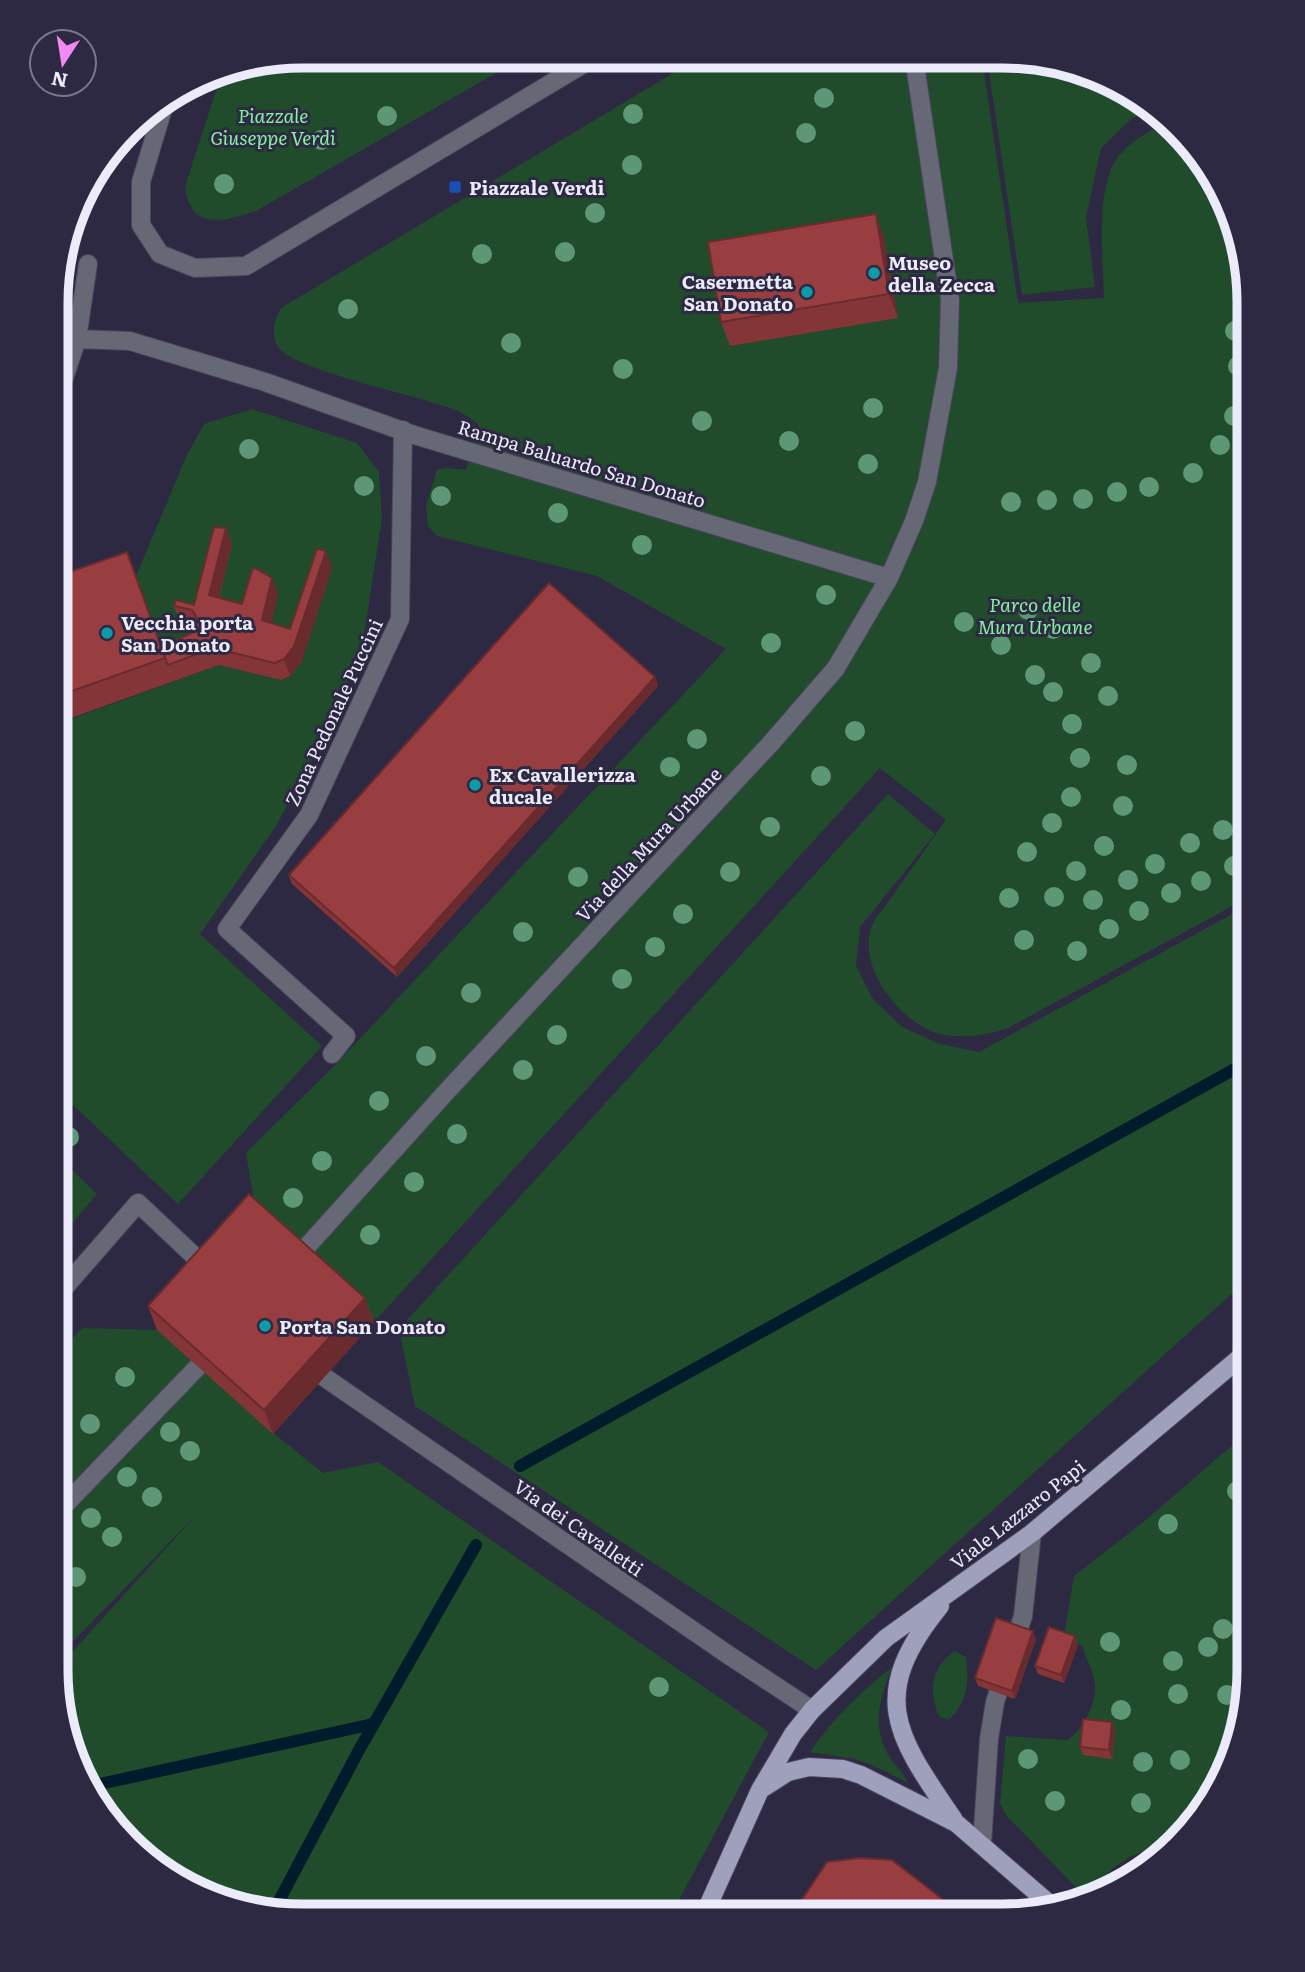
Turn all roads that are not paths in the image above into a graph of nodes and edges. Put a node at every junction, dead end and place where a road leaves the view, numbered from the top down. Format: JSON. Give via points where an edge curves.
{"nodes":[{"id":1,"x":916,"y":68,"type":"edge"},
{"id":2,"x":576,"y":69,"type":"edge"},
{"id":3,"x":161,"y":117,"type":"edge"},
{"id":4,"x":88,"y":264,"type":"dead end"},
{"id":5,"x":68,"y":336,"type":"edge"},
{"id":6,"x":77,"y":339,"type":"junction"},
{"id":7,"x":68,"y":366,"type":"edge"},
{"id":8,"x":403,"y":430,"type":"junction"},
{"id":9,"x":889,"y":578,"type":"junction"},
{"id":10,"x":332,"y":1054,"type":"dead end"},
{"id":11,"x":210,"y":1271,"type":"edge"},
{"id":12,"x":281,"y":1275,"type":"edge"},
{"id":13,"x":68,"y":1283,"type":"edge"},
{"id":14,"x":226,"y":1336,"type":"edge"},
{"id":15,"x":1236,"y":1361,"type":"edge"},
{"id":16,"x":324,"y":1377,"type":"dead end"},
{"id":17,"x":68,"y":1502,"type":"edge"},
{"id":18,"x":1032,"y":1533,"type":"junction"},
{"id":19,"x":952,"y":1592,"type":"junction"},
{"id":20,"x":811,"y":1710,"type":"junction"},
{"id":21,"x":760,"y":1790,"type":"junction"},
{"id":22,"x":956,"y":1823,"type":"junction"},
{"id":23,"x":982,"y":1844,"type":"junction"},
{"id":24,"x":1045,"y":1900,"type":"edge"},
{"id":25,"x":709,"y":1904,"type":"edge"}],
"edges":[{"from":1,"to":9,"type":"street","name":"Via della Mura Urbane","via":[[950,300],[948,368],[927,482]]},
{"from":2,"to":3,"type":"street","via":[[246,266],[195,268],[160,254],[141,225],[141,182]]},
{"from":4,"to":6,"type":"street"},
{"from":5,"to":6,"type":"street","name":"Rampa Baluardo San Donato"},
{"from":6,"to":7,"type":"street"},
{"from":6,"to":8,"type":"street","name":"Rampa Baluardo San Donato","via":[[130,341]]},
{"from":8,"to":9,"type":"street","name":"Rampa Baluardo San Donato"},
{"from":8,"to":10,"type":"street","name":"Zona Pedonale Puccini","via":[[400,620],[309,815],[227,929],[346,1036]]},
{"from":9,"to":12,"type":"street","name":"Via della Mura Urbane","via":[[836,668]]},
{"from":11,"to":13,"type":"street","via":[[138,1203]]},
{"from":14,"to":17,"type":"street"},
{"from":15,"to":18,"type":"main road","name":"Viale Lazzaro Papi"},
{"from":16,"to":20,"type":"street","name":"Via dei Cavalletti"},
{"from":18,"to":19,"type":"main road","name":"Viale Lazzaro Papi"},
{"from":18,"to":23,"type":"street","via":[[1023,1616],[995,1702],[989,1739]]},
{"from":19,"to":20,"type":"main road","name":"Viale Lazzaro Papi","via":[[887,1638]]},
{"from":19,"to":22,"type":"main road","via":[[918,1636],[901,1672],[895,1700],[910,1751]]},
{"from":20,"to":21,"type":"main road","name":"Viale Lazzaro Papi"},
{"from":21,"to":22,"type":"main road","via":[[797,1769],[843,1769]]},
{"from":21,"to":25,"type":"main road","name":"Viale Lazzaro Papi"},
{"from":22,"to":23,"type":"main road"},
{"from":23,"to":24,"type":"main road"}]}
